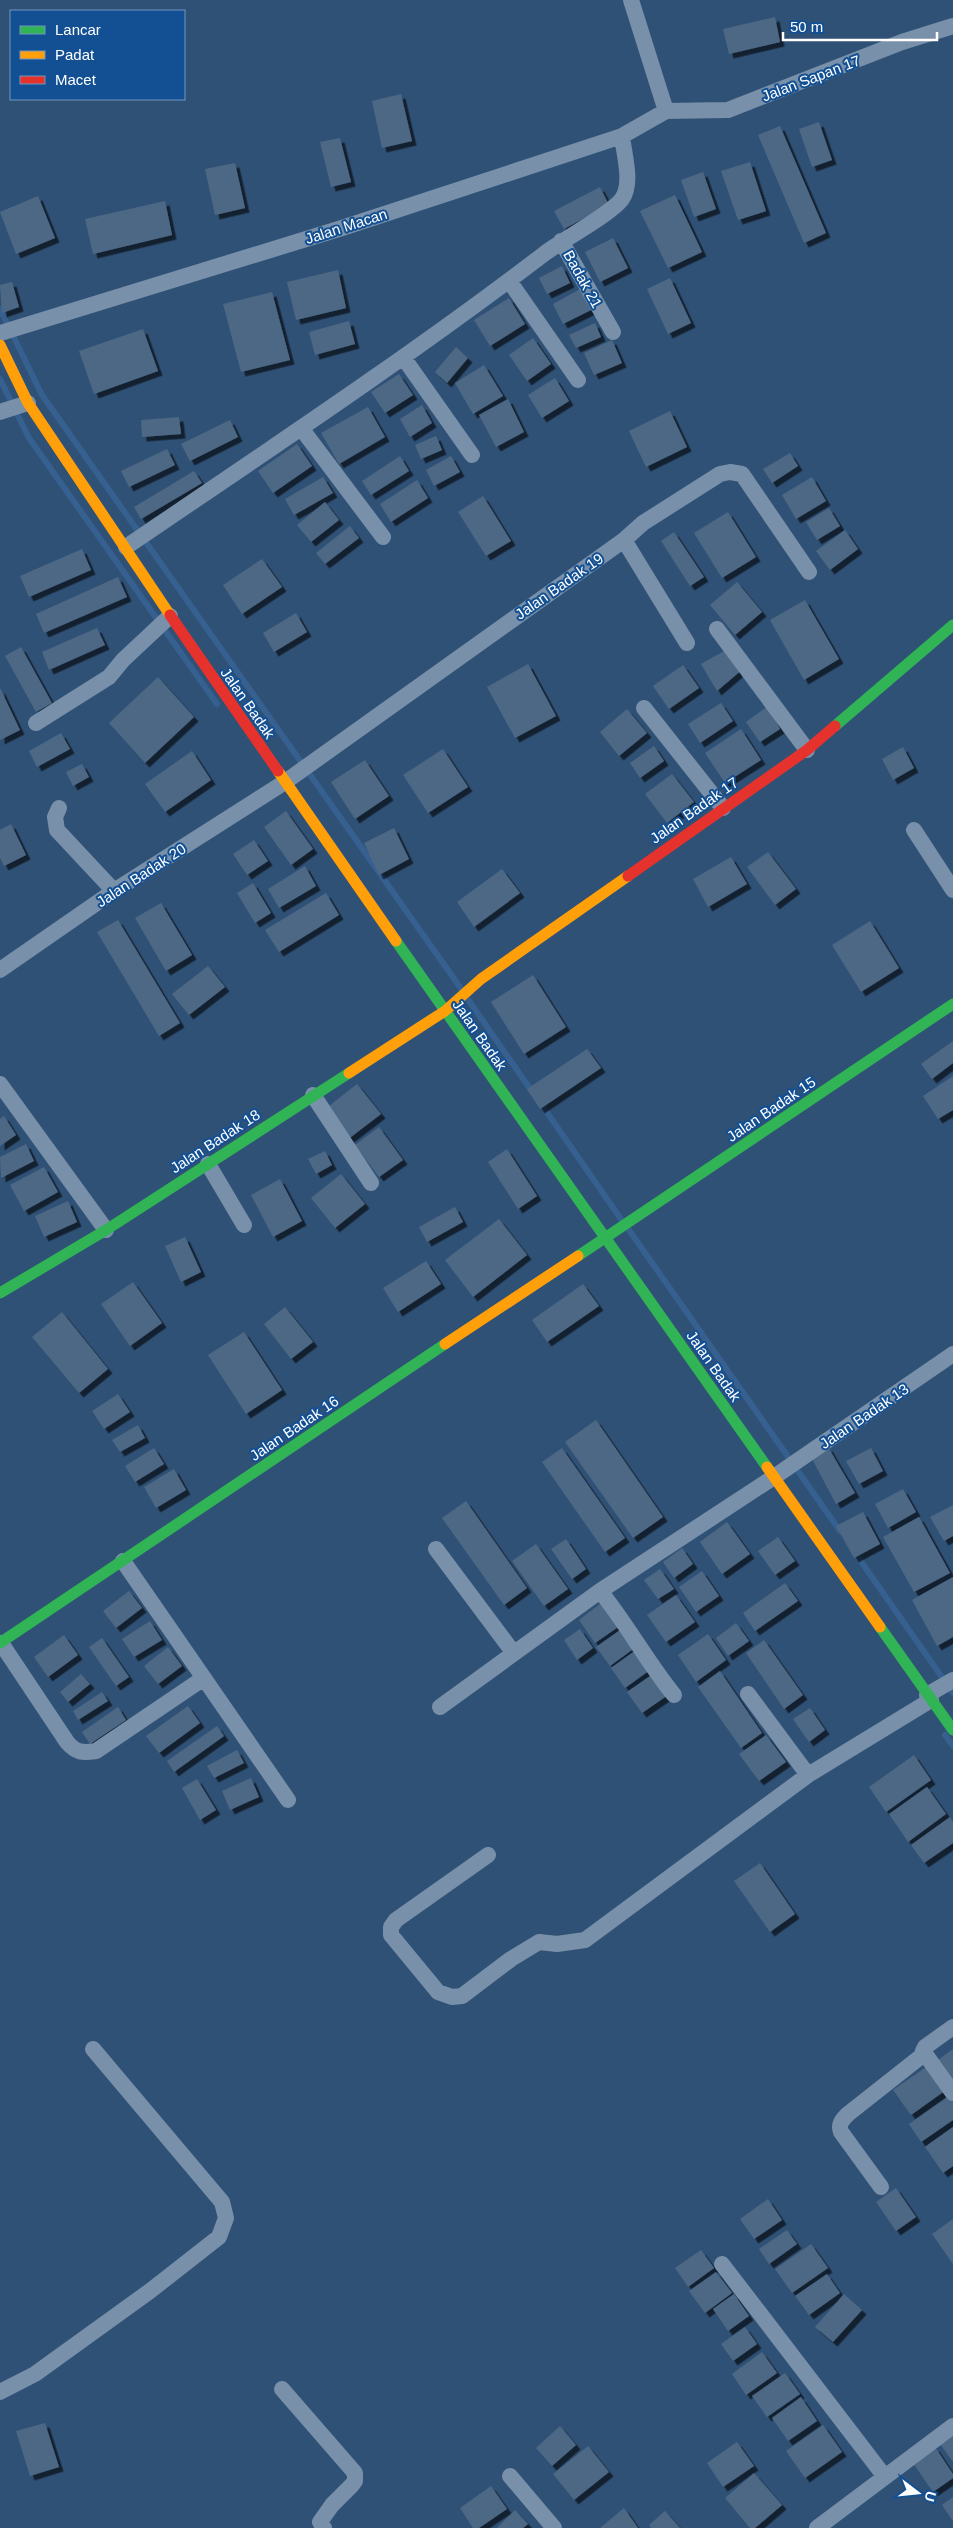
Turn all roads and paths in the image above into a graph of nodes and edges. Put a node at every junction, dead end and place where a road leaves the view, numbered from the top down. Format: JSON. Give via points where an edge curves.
{"nodes":[{"id":1,"x":631,"y":0,"type":"edge"},
{"id":2,"x":953,"y":26,"type":"edge"},
{"id":3,"x":666,"y":112,"type":"junction"},
{"id":4,"x":622,"y":136,"type":"junction"},
{"id":5,"x":562,"y":241,"type":"junction"},
{"id":6,"x":510,"y":282,"type":"junction"},
{"id":7,"x":613,"y":332,"type":"dead end"},
{"id":8,"x":0,"y":333,"type":"edge"},
{"id":9,"x":0,"y":345,"type":"edge"},
{"id":10,"x":404,"y":357,"type":"junction"},
{"id":11,"x":578,"y":380,"type":"dead end"},
{"id":12,"x":28,"y":404,"type":"junction"},
{"id":13,"x":0,"y":412,"type":"edge"},
{"id":14,"x":302,"y":428,"type":"junction"},
{"id":15,"x":472,"y":455,"type":"dead end"},
{"id":16,"x":383,"y":537,"type":"dead end"},
{"id":17,"x":624,"y":540,"type":"junction"},
{"id":18,"x":126,"y":547,"type":"junction"},
{"id":19,"x":809,"y":572,"type":"dead end"},
{"id":20,"x":170,"y":616,"type":"junction"},
{"id":21,"x":953,"y":625,"type":"edge"},
{"id":22,"x":717,"y":630,"type":"dead end"},
{"id":23,"x":688,"y":643,"type":"dead end"},
{"id":24,"x":644,"y":708,"type":"dead end"},
{"id":25,"x":36,"y":723,"type":"dead end"},
{"id":26,"x":808,"y":750,"type":"junction"},
{"id":27,"x":285,"y":782,"type":"junction"},
{"id":28,"x":59,"y":808,"type":"dead end"},
{"id":29,"x":722,"y":808,"type":"junction"},
{"id":30,"x":914,"y":830,"type":"dead end"},
{"id":31,"x":953,"y":890,"type":"edge"},
{"id":32,"x":114,"y":891,"type":"junction"},
{"id":33,"x":0,"y":970,"type":"edge"},
{"id":34,"x":953,"y":1004,"type":"edge"},
{"id":35,"x":445,"y":1012,"type":"junction"},
{"id":36,"x":0,"y":1084,"type":"edge"},
{"id":37,"x":314,"y":1095,"type":"junction"},
{"id":38,"x":208,"y":1164,"type":"junction"},
{"id":39,"x":371,"y":1183,"type":"dead end"},
{"id":40,"x":244,"y":1225,"type":"dead end"},
{"id":41,"x":106,"y":1230,"type":"junction"},
{"id":42,"x":606,"y":1240,"type":"junction"},
{"id":43,"x":0,"y":1293,"type":"edge"},
{"id":44,"x":953,"y":1354,"type":"edge"},
{"id":45,"x":774,"y":1477,"type":"junction"},
{"id":46,"x":436,"y":1549,"type":"dead end"},
{"id":47,"x":123,"y":1560,"type":"junction"},
{"id":48,"x":600,"y":1591,"type":"junction"},
{"id":49,"x":0,"y":1643,"type":"edge"},
{"id":50,"x":513,"y":1652,"type":"junction"},
{"id":51,"x":204,"y":1678,"type":"junction"},
{"id":52,"x":953,"y":1680,"type":"edge"},
{"id":53,"x":748,"y":1694,"type":"dead end"},
{"id":54,"x":674,"y":1695,"type":"dead end"},
{"id":55,"x":929,"y":1698,"type":"junction"},
{"id":56,"x":440,"y":1707,"type":"dead end"},
{"id":57,"x":953,"y":1730,"type":"edge"},
{"id":58,"x":808,"y":1775,"type":"junction"},
{"id":59,"x":288,"y":1800,"type":"dead end"},
{"id":60,"x":488,"y":1855,"type":"dead end"},
{"id":61,"x":953,"y":2027,"type":"edge"},
{"id":62,"x":93,"y":2049,"type":"dead end"},
{"id":63,"x":924,"y":2054,"type":"junction"},
{"id":64,"x":953,"y":2093,"type":"edge"},
{"id":65,"x":881,"y":2187,"type":"dead end"},
{"id":66,"x":722,"y":2264,"type":"dead end"},
{"id":67,"x":282,"y":2388,"type":"dead end"},
{"id":68,"x":0,"y":2392,"type":"edge"},
{"id":69,"x":953,"y":2426,"type":"edge"},
{"id":70,"x":510,"y":2476,"type":"dead end"},
{"id":71,"x":885,"y":2477,"type":"junction"},
{"id":72,"x":324,"y":2528,"type":"edge"},
{"id":73,"x":554,"y":2528,"type":"edge"},
{"id":74,"x":817,"y":2528,"type":"edge"}],
"edges":[{"from":1,"to":3,"type":"street"},
{"from":2,"to":3,"type":"street","name":"Jalan Sapan 17","via":[[902,42],[728,110]]},
{"from":3,"to":4,"type":"street","name":"Jalan Macan"},
{"from":4,"to":5,"type":"street","name":"Badak 21","via":[[628,186],[622,199]]},
{"from":4,"to":8,"type":"street","name":"Jalan Macan","via":[[342,228]]},
{"from":5,"to":6,"type":"street"},
{"from":5,"to":7,"type":"street","name":"Badak 21"},
{"from":6,"to":10,"type":"street"},
{"from":6,"to":11,"type":"street"},
{"from":9,"to":12,"type":"street","name":"Jalan Badak"},
{"from":10,"to":14,"type":"street"},
{"from":10,"to":15,"type":"street"},
{"from":12,"to":13,"type":"street"},
{"from":12,"to":18,"type":"street","name":"Jalan Badak"},
{"from":14,"to":16,"type":"street"},
{"from":14,"to":18,"type":"street"},
{"from":17,"to":19,"type":"street","name":"Jalan Badak 19","via":[[651,518],[720,474],[742,474]]},
{"from":17,"to":23,"type":"street"},
{"from":17,"to":27,"type":"street","name":"Jalan Badak 19"},
{"from":18,"to":20,"type":"street","name":"Jalan Badak"},
{"from":20,"to":25,"type":"street","via":[[109,677]]},
{"from":20,"to":27,"type":"street","name":"Jalan Badak"},
{"from":21,"to":26,"type":"street","name":"Jalan Badak 17"},
{"from":22,"to":26,"type":"street"},
{"from":24,"to":29,"type":"street"},
{"from":26,"to":29,"type":"street","name":"Jalan Badak 17"},
{"from":27,"to":32,"type":"street","name":"Jalan Badak 20"},
{"from":27,"to":35,"type":"street","name":"Jalan Badak"},
{"from":28,"to":32,"type":"street","via":[[55,817],[57,830]]},
{"from":29,"to":35,"type":"street","name":"Jalan Badak 17","via":[[480,979]]},
{"from":30,"to":31,"type":"street"},
{"from":32,"to":33,"type":"street","name":"Jalan Badak 20"},
{"from":34,"to":42,"type":"street","name":"Jalan Badak 15"},
{"from":35,"to":37,"type":"street","name":"Jalan Badak 18"},
{"from":35,"to":42,"type":"street","name":"Jalan Badak"},
{"from":36,"to":41,"type":"street"},
{"from":37,"to":38,"type":"street","name":"Jalan Badak 18"},
{"from":37,"to":39,"type":"street"},
{"from":38,"to":40,"type":"street"},
{"from":38,"to":41,"type":"street","name":"Jalan Badak 18"},
{"from":41,"to":43,"type":"street","name":"Jalan Badak 18"},
{"from":42,"to":45,"type":"street","name":"Jalan Badak"},
{"from":42,"to":47,"type":"street","name":"Jalan Badak 16","via":[[549,1274]]},
{"from":44,"to":45,"type":"street","name":"Jalan Badak 13"},
{"from":45,"to":48,"type":"street","name":"Jalan Badak 13"},
{"from":45,"to":55,"type":"street","name":"Jalan Badak"},
{"from":46,"to":50,"type":"street"},
{"from":47,"to":49,"type":"street","name":"Jalan Badak 16"},
{"from":47,"to":51,"type":"street"},
{"from":48,"to":50,"type":"street","name":"Jalan Badak 13"},
{"from":48,"to":54,"type":"street"},
{"from":49,"to":51,"type":"street","via":[[73,1750],[85,1753],[96,1751]]},
{"from":50,"to":56,"type":"street","name":"Jalan Badak 13"},
{"from":51,"to":59,"type":"street"},
{"from":52,"to":55,"type":"street"},
{"from":53,"to":58,"type":"street"},
{"from":55,"to":57,"type":"street","name":"Jalan Badak"},
{"from":55,"to":58,"type":"street"},
{"from":58,"to":60,"type":"street","via":[[584,1940],[557,1944],[539,1942],[462,1996],[452,1997],[438,1992],[391,1935],[391,1927],[396,1920]]},
{"from":61,"to":63,"type":"street","via":[[925,2047]]},
{"from":62,"to":68,"type":"street","via":[[222,2202],[226,2218],[219,2237],[150,2291],[35,2374]]},
{"from":63,"to":64,"type":"street"},
{"from":63,"to":65,"type":"street","via":[[848,2114],[839,2127]]},
{"from":66,"to":71,"type":"street"},
{"from":67,"to":72,"type":"street","via":[[355,2473],[352,2485],[323,2516],[320,2522]]},
{"from":69,"to":71,"type":"street"},
{"from":70,"to":73,"type":"street"},
{"from":71,"to":74,"type":"street"}]}
